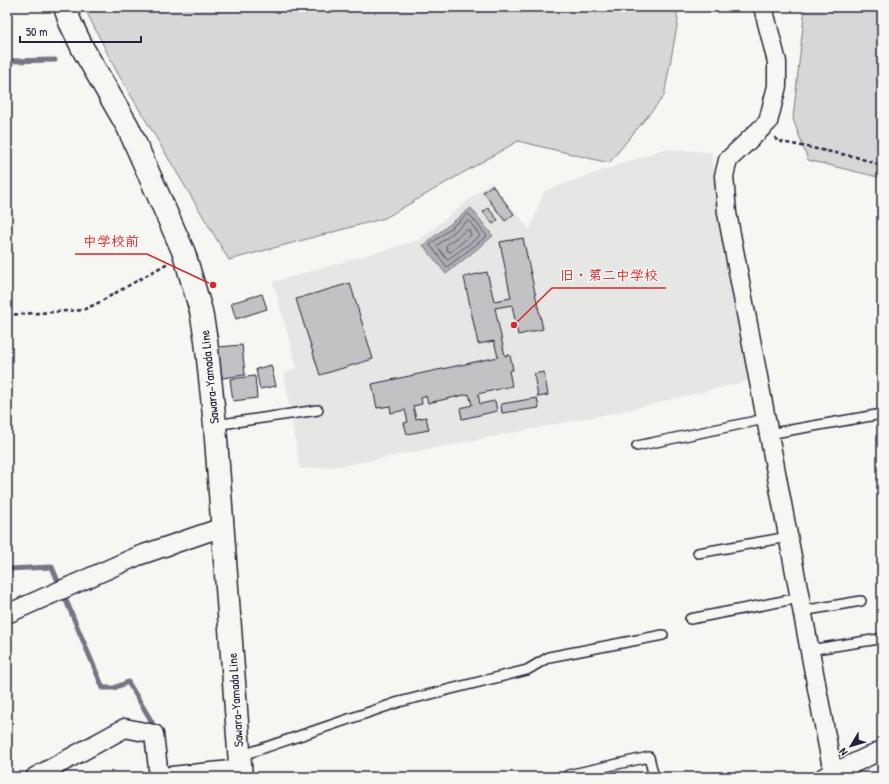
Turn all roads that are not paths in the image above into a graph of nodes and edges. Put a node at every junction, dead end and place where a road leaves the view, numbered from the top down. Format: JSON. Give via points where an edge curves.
{"nodes":[{"id":1,"x":65,"y":7,"type":"edge"},
{"id":2,"x":763,"y":7,"type":"edge"},
{"id":3,"x":318,"y":410,"type":"dead end"},
{"id":4,"x":882,"y":414,"type":"edge"},
{"id":5,"x":215,"y":425,"type":"junction"},
{"id":6,"x":767,"y":427,"type":"junction"},
{"id":7,"x":637,"y":446,"type":"dead end"},
{"id":8,"x":223,"y":527,"type":"junction"},
{"id":9,"x":788,"y":537,"type":"junction"},
{"id":10,"x":698,"y":553,"type":"dead end"},
{"id":11,"x":861,"y":601,"type":"dead end"},
{"id":12,"x":800,"y":605,"type":"junction"},
{"id":13,"x":7,"y":614,"type":"edge"},
{"id":14,"x":690,"y":618,"type":"dead end"},
{"id":15,"x":663,"y":635,"type":"dead end"},
{"id":16,"x":879,"y":639,"type":"dead end"},
{"id":17,"x":809,"y":650,"type":"junction"},
{"id":18,"x":882,"y":750,"type":"edge"},
{"id":19,"x":241,"y":767,"type":"edge"},
{"id":20,"x":586,"y":774,"type":"edge"},
{"id":21,"x":568,"y":775,"type":"dead end"},
{"id":22,"x":829,"y":775,"type":"edge"},
{"id":23,"x":36,"y":777,"type":"edge"},
{"id":24,"x":160,"y":777,"type":"edge"},
{"id":25,"x":654,"y":777,"type":"edge"}],
"edges":[{"from":1,"to":5,"type":"main road","name":"Sawara-Yamada Line","via":[[83,49],[128,127],[184,254],[201,311]]},
{"from":2,"to":6,"type":"street","via":[[777,62],[777,86],[768,122],[728,160],[724,176],[730,237]]},
{"from":3,"to":5,"type":"lane"},
{"from":4,"to":6,"type":"lane"},
{"from":5,"to":8,"type":"main road","name":"Sawara-Yamada Line"},
{"from":6,"to":7,"type":"lane"},
{"from":6,"to":9,"type":"street"},
{"from":8,"to":13,"type":"street","via":[[138,556]]},
{"from":8,"to":19,"type":"main road","name":"Sawara-Yamada Line"},
{"from":9,"to":10,"type":"lane"},
{"from":9,"to":12,"type":"street"},
{"from":11,"to":12,"type":"lane"},
{"from":12,"to":14,"type":"lane"},
{"from":12,"to":17,"type":"street"},
{"from":15,"to":19,"type":"lane","via":[[549,657],[527,670],[399,702]]},
{"from":16,"to":17,"type":"lane"},
{"from":17,"to":22,"type":"street"},
{"from":18,"to":22,"type":"street"},
{"from":19,"to":24,"type":"street"},
{"from":20,"to":21,"type":"lane"},
{"from":20,"to":25,"type":"lane","via":[[649,757]]},
{"from":23,"to":24,"type":"street","via":[[126,728],[154,734]]}]}
